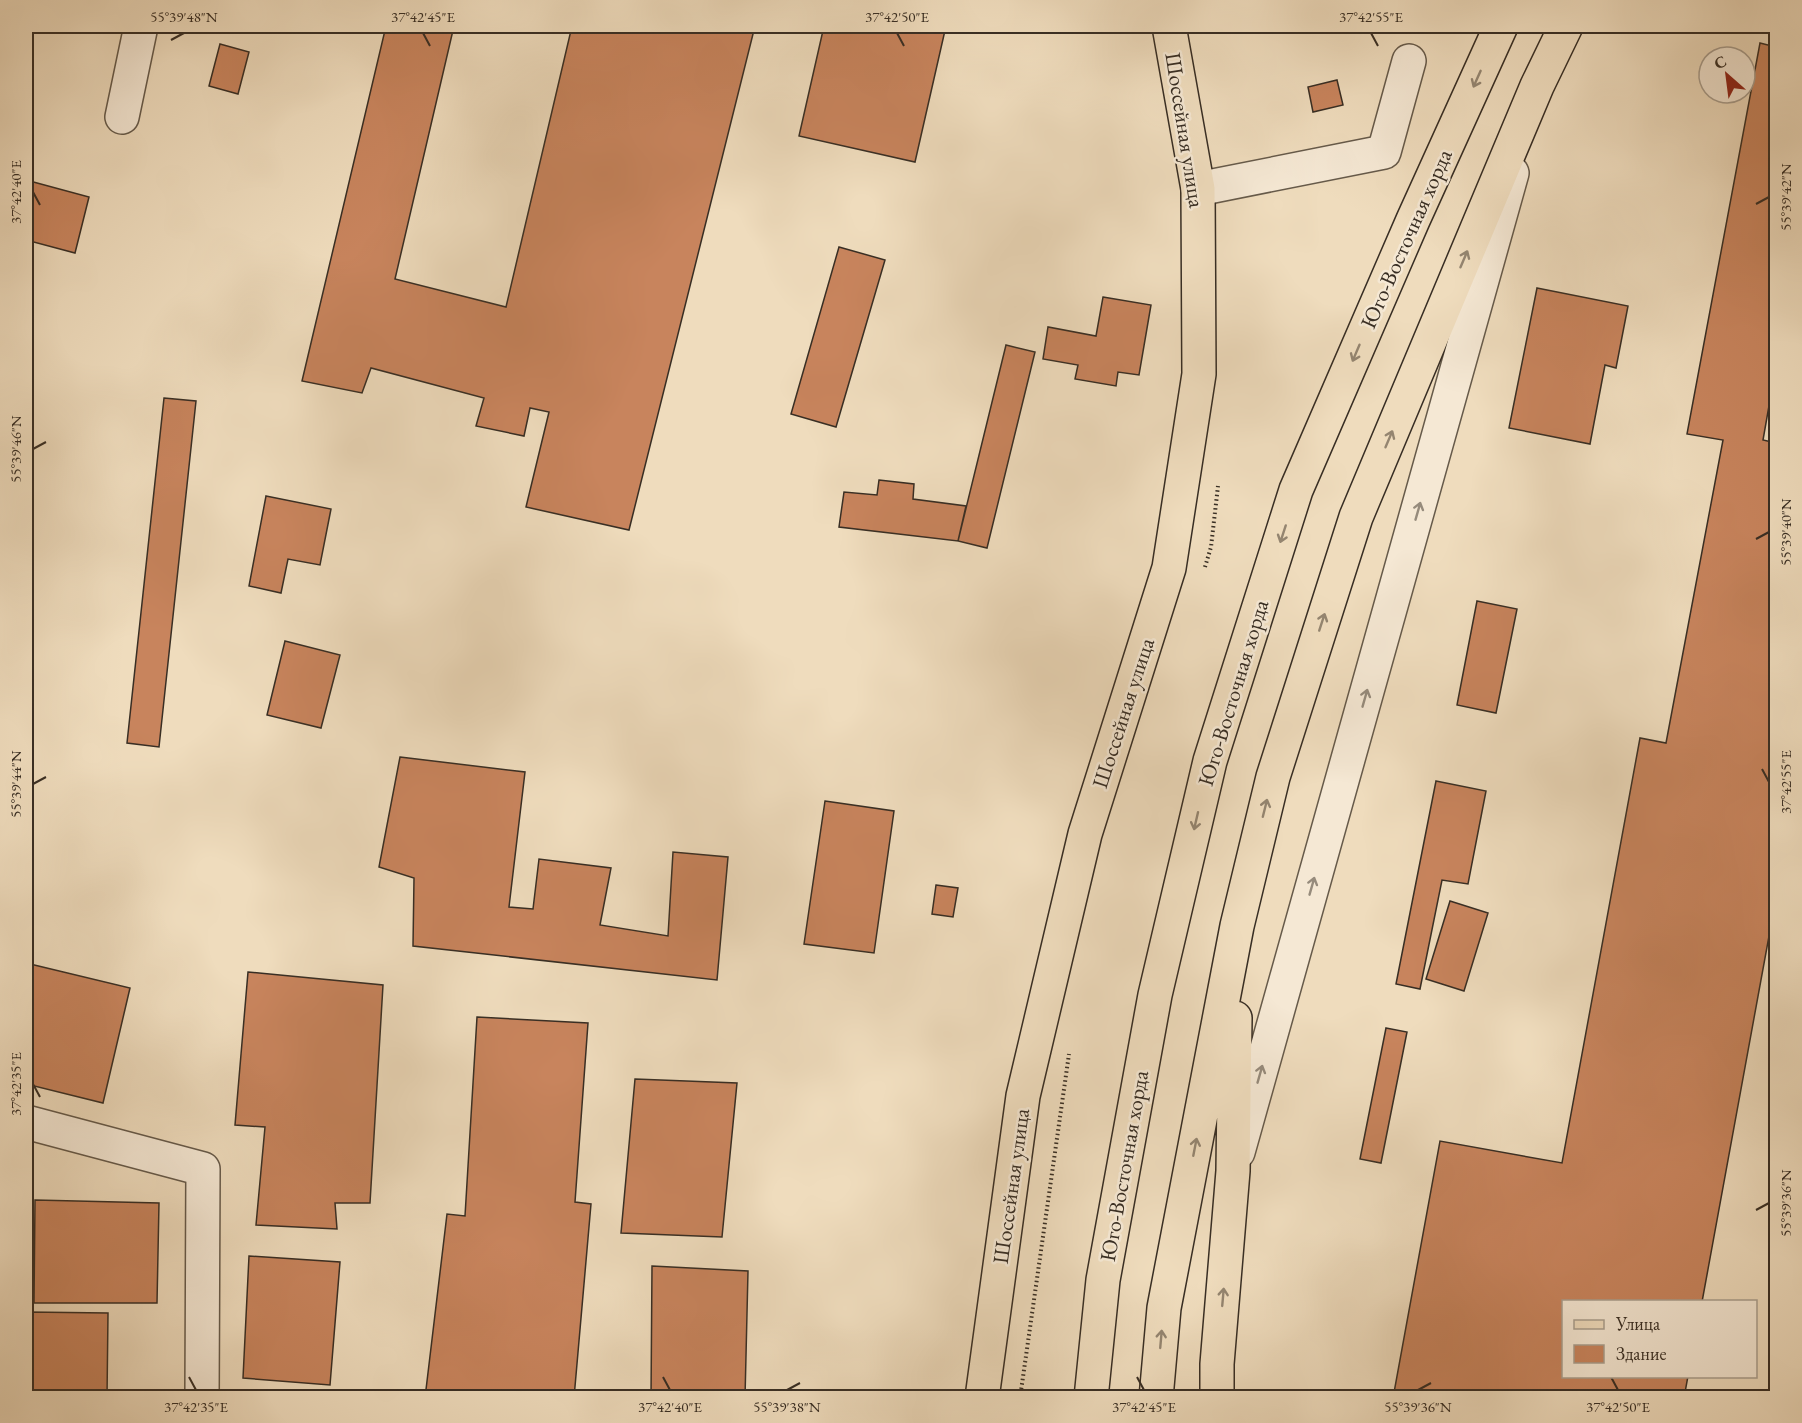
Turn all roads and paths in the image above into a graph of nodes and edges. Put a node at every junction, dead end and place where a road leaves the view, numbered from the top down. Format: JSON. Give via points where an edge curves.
{"nodes":[{"id":1,"x":141,"y":26,"type":"edge"},
{"id":2,"x":1169,"y":26,"type":"edge"},
{"id":3,"x":1501,"y":26,"type":"edge"},
{"id":4,"x":1566,"y":26,"type":"edge"},
{"id":5,"x":1409,"y":61,"type":"dead end"},
{"id":6,"x":1537,"y":86,"type":"junction"},
{"id":7,"x":122,"y":117,"type":"dead end"},
{"id":8,"x":1198,"y":189,"type":"junction"},
{"id":9,"x":1237,"y":926,"type":"junction"},
{"id":10,"x":26,"y":1122,"type":"edge"},
{"id":11,"x":1233,"y":1171,"type":"junction"},
{"id":12,"x":202,"y":1398,"type":"edge"},
{"id":13,"x":982,"y":1398,"type":"edge"},
{"id":14,"x":1091,"y":1398,"type":"edge"},
{"id":15,"x":1156,"y":1398,"type":"edge"},
{"id":16,"x":1217,"y":1398,"type":"edge"}],
"edges":[{"from":1,"to":7,"type":"street"},
{"from":2,"to":8,"type":"main road","name":"Шоссейная улица"},
{"from":3,"to":14,"type":"main road","name":"Юго-Восточная хорда","one_way":true,"via":[[1296,490],[1210,760],[1155,995],[1103,1280]]},
{"from":4,"to":6,"type":"main road"},
{"from":5,"to":8,"type":"street","via":[[1384,152]]},
{"from":9,"to":6,"type":"main road","one_way":true,"via":[[1273,777],[1356,517]]},
{"from":11,"to":6,"type":"street","one_way":true},
{"from":8,"to":13,"type":"main road","name":"Шоссейная улица","via":[[1199,374],[1169,568],[1085,834],[1023,1096]]},
{"from":9,"to":11,"type":"main road"},
{"from":15,"to":9,"type":"main road","one_way":true,"via":[[1164,1308]]},
{"from":10,"to":12,"type":"street","via":[[203,1169]]},
{"from":16,"to":11,"type":"main road","one_way":true}]}
